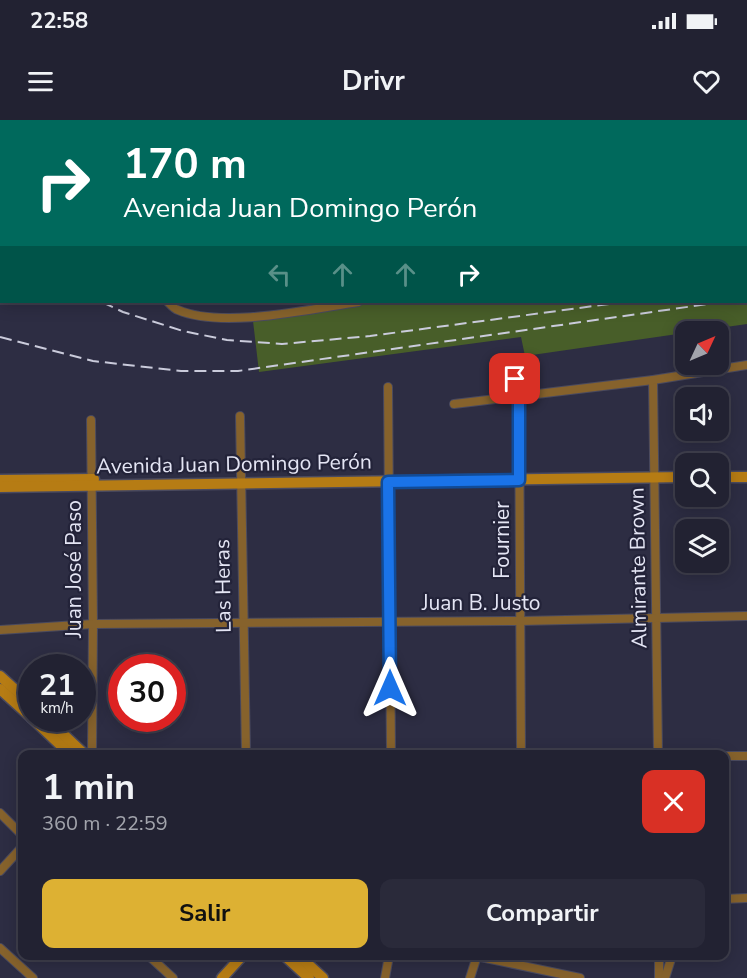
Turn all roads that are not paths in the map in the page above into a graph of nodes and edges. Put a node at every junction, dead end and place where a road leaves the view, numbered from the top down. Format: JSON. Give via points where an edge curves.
{"nodes":[{"id":1,"x":169,"y":303,"type":"edge"},
{"id":2,"x":351,"y":303,"type":"edge"},
{"id":3,"x":512,"y":361,"type":"dead end"},
{"id":4,"x":747,"y":365,"type":"edge"},
{"id":5,"x":653,"y":380,"type":"junction"},
{"id":6,"x":388,"y":387,"type":"dead end"},
{"id":7,"x":519,"y":396,"type":"junction"},
{"id":8,"x":454,"y":404,"type":"dead end"},
{"id":9,"x":240,"y":416,"type":"dead end"},
{"id":10,"x":91,"y":420,"type":"dead end"},
{"id":11,"x":729,"y":470,"type":"edge"},
{"id":12,"x":747,"y":470,"type":"edge"},
{"id":13,"x":675,"y":472,"type":"edge"},
{"id":14,"x":655,"y":475,"type":"junction"},
{"id":15,"x":519,"y":476,"type":"junction"},
{"id":16,"x":675,"y":476,"type":"edge"},
{"id":17,"x":729,"y":477,"type":"edge"},
{"id":18,"x":747,"y":477,"type":"edge"},
{"id":19,"x":388,"y":478,"type":"junction"},
{"id":20,"x":0,"y":480,"type":"edge"},
{"id":21,"x":241,"y":480,"type":"junction"},
{"id":22,"x":92,"y":482,"type":"junction"},
{"id":23,"x":0,"y":487,"type":"edge"},
{"id":24,"x":747,"y":616,"type":"edge"},
{"id":25,"x":656,"y":618,"type":"junction"},
{"id":26,"x":390,"y":621,"type":"junction"},
{"id":27,"x":520,"y":621,"type":"junction"},
{"id":28,"x":243,"y":623,"type":"junction"},
{"id":29,"x":93,"y":624,"type":"junction"},
{"id":30,"x":0,"y":630,"type":"edge"},
{"id":31,"x":0,"y":676,"type":"edge"},
{"id":32,"x":0,"y":689,"type":"edge"},
{"id":33,"x":18,"y":692,"type":"edge"},
{"id":34,"x":18,"y":705,"type":"edge"},
{"id":35,"x":47,"y":732,"type":"edge"},
{"id":36,"x":61,"y":732,"type":"edge"},
{"id":37,"x":66,"y":750,"type":"edge"},
{"id":38,"x":80,"y":750,"type":"edge"},
{"id":39,"x":92,"y":750,"type":"edge"},
{"id":40,"x":246,"y":750,"type":"edge"},
{"id":41,"x":391,"y":750,"type":"edge"},
{"id":42,"x":521,"y":750,"type":"edge"},
{"id":43,"x":658,"y":750,"type":"edge"},
{"id":44,"x":729,"y":756,"type":"edge"},
{"id":45,"x":747,"y":756,"type":"edge"},
{"id":46,"x":0,"y":813,"type":"edge"},
{"id":47,"x":18,"y":831,"type":"edge"},
{"id":48,"x":18,"y":852,"type":"edge"},
{"id":49,"x":0,"y":872,"type":"edge"},
{"id":50,"x":747,"y":898,"type":"edge"},
{"id":51,"x":729,"y":899,"type":"edge"},
{"id":52,"x":0,"y":948,"type":"edge"},
{"id":53,"x":153,"y":960,"type":"edge"},
{"id":54,"x":238,"y":960,"type":"edge"},
{"id":55,"x":289,"y":960,"type":"edge"},
{"id":56,"x":303,"y":960,"type":"edge"},
{"id":57,"x":388,"y":960,"type":"edge"},
{"id":58,"x":475,"y":960,"type":"edge"},
{"id":59,"x":494,"y":960,"type":"edge"},
{"id":60,"x":525,"y":960,"type":"edge"},
{"id":61,"x":660,"y":960,"type":"edge"},
{"id":62,"x":671,"y":960,"type":"edge"},
{"id":63,"x":525,"y":967,"type":"junction"},
{"id":64,"x":555,"y":975,"type":"edge"},
{"id":65,"x":33,"y":978,"type":"edge"},
{"id":66,"x":173,"y":978,"type":"edge"},
{"id":67,"x":222,"y":978,"type":"edge"},
{"id":68,"x":309,"y":978,"type":"edge"},
{"id":69,"x":323,"y":978,"type":"edge"},
{"id":70,"x":385,"y":978,"type":"edge"},
{"id":71,"x":470,"y":978,"type":"edge"},
{"id":72,"x":580,"y":978,"type":"edge"},
{"id":73,"x":659,"y":978,"type":"edge"},
{"id":74,"x":665,"y":978,"type":"edge"}],
"edges":[{"from":1,"to":2,"type":"street","via":[[177,310],[202,316],[255,317]]},
{"from":3,"to":7,"type":"street","name":"Fournier"},
{"from":4,"to":5,"type":"street"},
{"from":5,"to":7,"type":"street"},
{"from":5,"to":14,"type":"street","name":"Almirante Brown"},
{"from":6,"to":19,"type":"street"},
{"from":7,"to":8,"type":"street"},
{"from":7,"to":15,"type":"street","name":"Fournier"},
{"from":9,"to":21,"type":"street","name":"Las Heras"},
{"from":10,"to":22,"type":"street","name":"Juan José Paso"},
{"from":11,"to":12,"type":"main road"},
{"from":13,"to":14,"type":"main road","name":"Avenida Juan Domingo Perón"},
{"from":14,"to":15,"type":"main road","name":"Avenida Juan Domingo Perón"},
{"from":14,"to":16,"type":"main road","name":"Avenida Juan Domingo Perón"},
{"from":14,"to":25,"type":"street","name":"Almirante Brown"},
{"from":15,"to":19,"type":"main road","name":"Avenida Juan Domingo Perón"},
{"from":15,"to":27,"type":"street","name":"Fournier"},
{"from":17,"to":18,"type":"main road"},
{"from":19,"to":21,"type":"main road","name":"Avenida Juan Domingo Perón"},
{"from":19,"to":26,"type":"street"},
{"from":20,"to":22,"type":"main road","name":"Avenida Juan Domingo Perón"},
{"from":21,"to":22,"type":"main road","name":"Avenida Juan Domingo Perón"},
{"from":21,"to":28,"type":"street","name":"Las Heras"},
{"from":22,"to":23,"type":"main road","name":"Avenida Juan Domingo Perón"},
{"from":22,"to":29,"type":"street","name":"Juan José Paso"},
{"from":24,"to":25,"type":"street","name":"Juan B. Justo"},
{"from":25,"to":27,"type":"street","name":"Juan B. Justo"},
{"from":25,"to":43,"type":"street","name":"Almirante Brown"},
{"from":26,"to":27,"type":"street","name":"Juan B. Justo"},
{"from":26,"to":28,"type":"street","name":"Juan B. Justo"},
{"from":26,"to":41,"type":"street"},
{"from":27,"to":42,"type":"street","name":"Fournier"},
{"from":28,"to":29,"type":"street","name":"Juan B. Justo"},
{"from":28,"to":40,"type":"street","name":"Las Heras"},
{"from":29,"to":30,"type":"street","name":"Juan B. Justo"},
{"from":29,"to":39,"type":"street","name":"Juan José Paso"},
{"from":31,"to":33,"type":"main road"},
{"from":32,"to":34,"type":"main road"},
{"from":35,"to":37,"type":"main road"},
{"from":36,"to":38,"type":"main road"},
{"from":44,"to":45,"type":"street"},
{"from":46,"to":47,"type":"street"},
{"from":48,"to":49,"type":"street"},
{"from":50,"to":51,"type":"street"},
{"from":52,"to":65,"type":"street"},
{"from":53,"to":66,"type":"street"},
{"from":54,"to":67,"type":"main road"},
{"from":55,"to":68,"type":"main road"},
{"from":56,"to":69,"type":"main road"},
{"from":57,"to":70,"type":"street"},
{"from":58,"to":71,"type":"street"},
{"from":59,"to":63,"type":"street"},
{"from":60,"to":63,"type":"street"},
{"from":61,"to":73,"type":"street"},
{"from":62,"to":74,"type":"street"},
{"from":63,"to":64,"type":"street"},
{"from":64,"to":72,"type":"street"}]}
